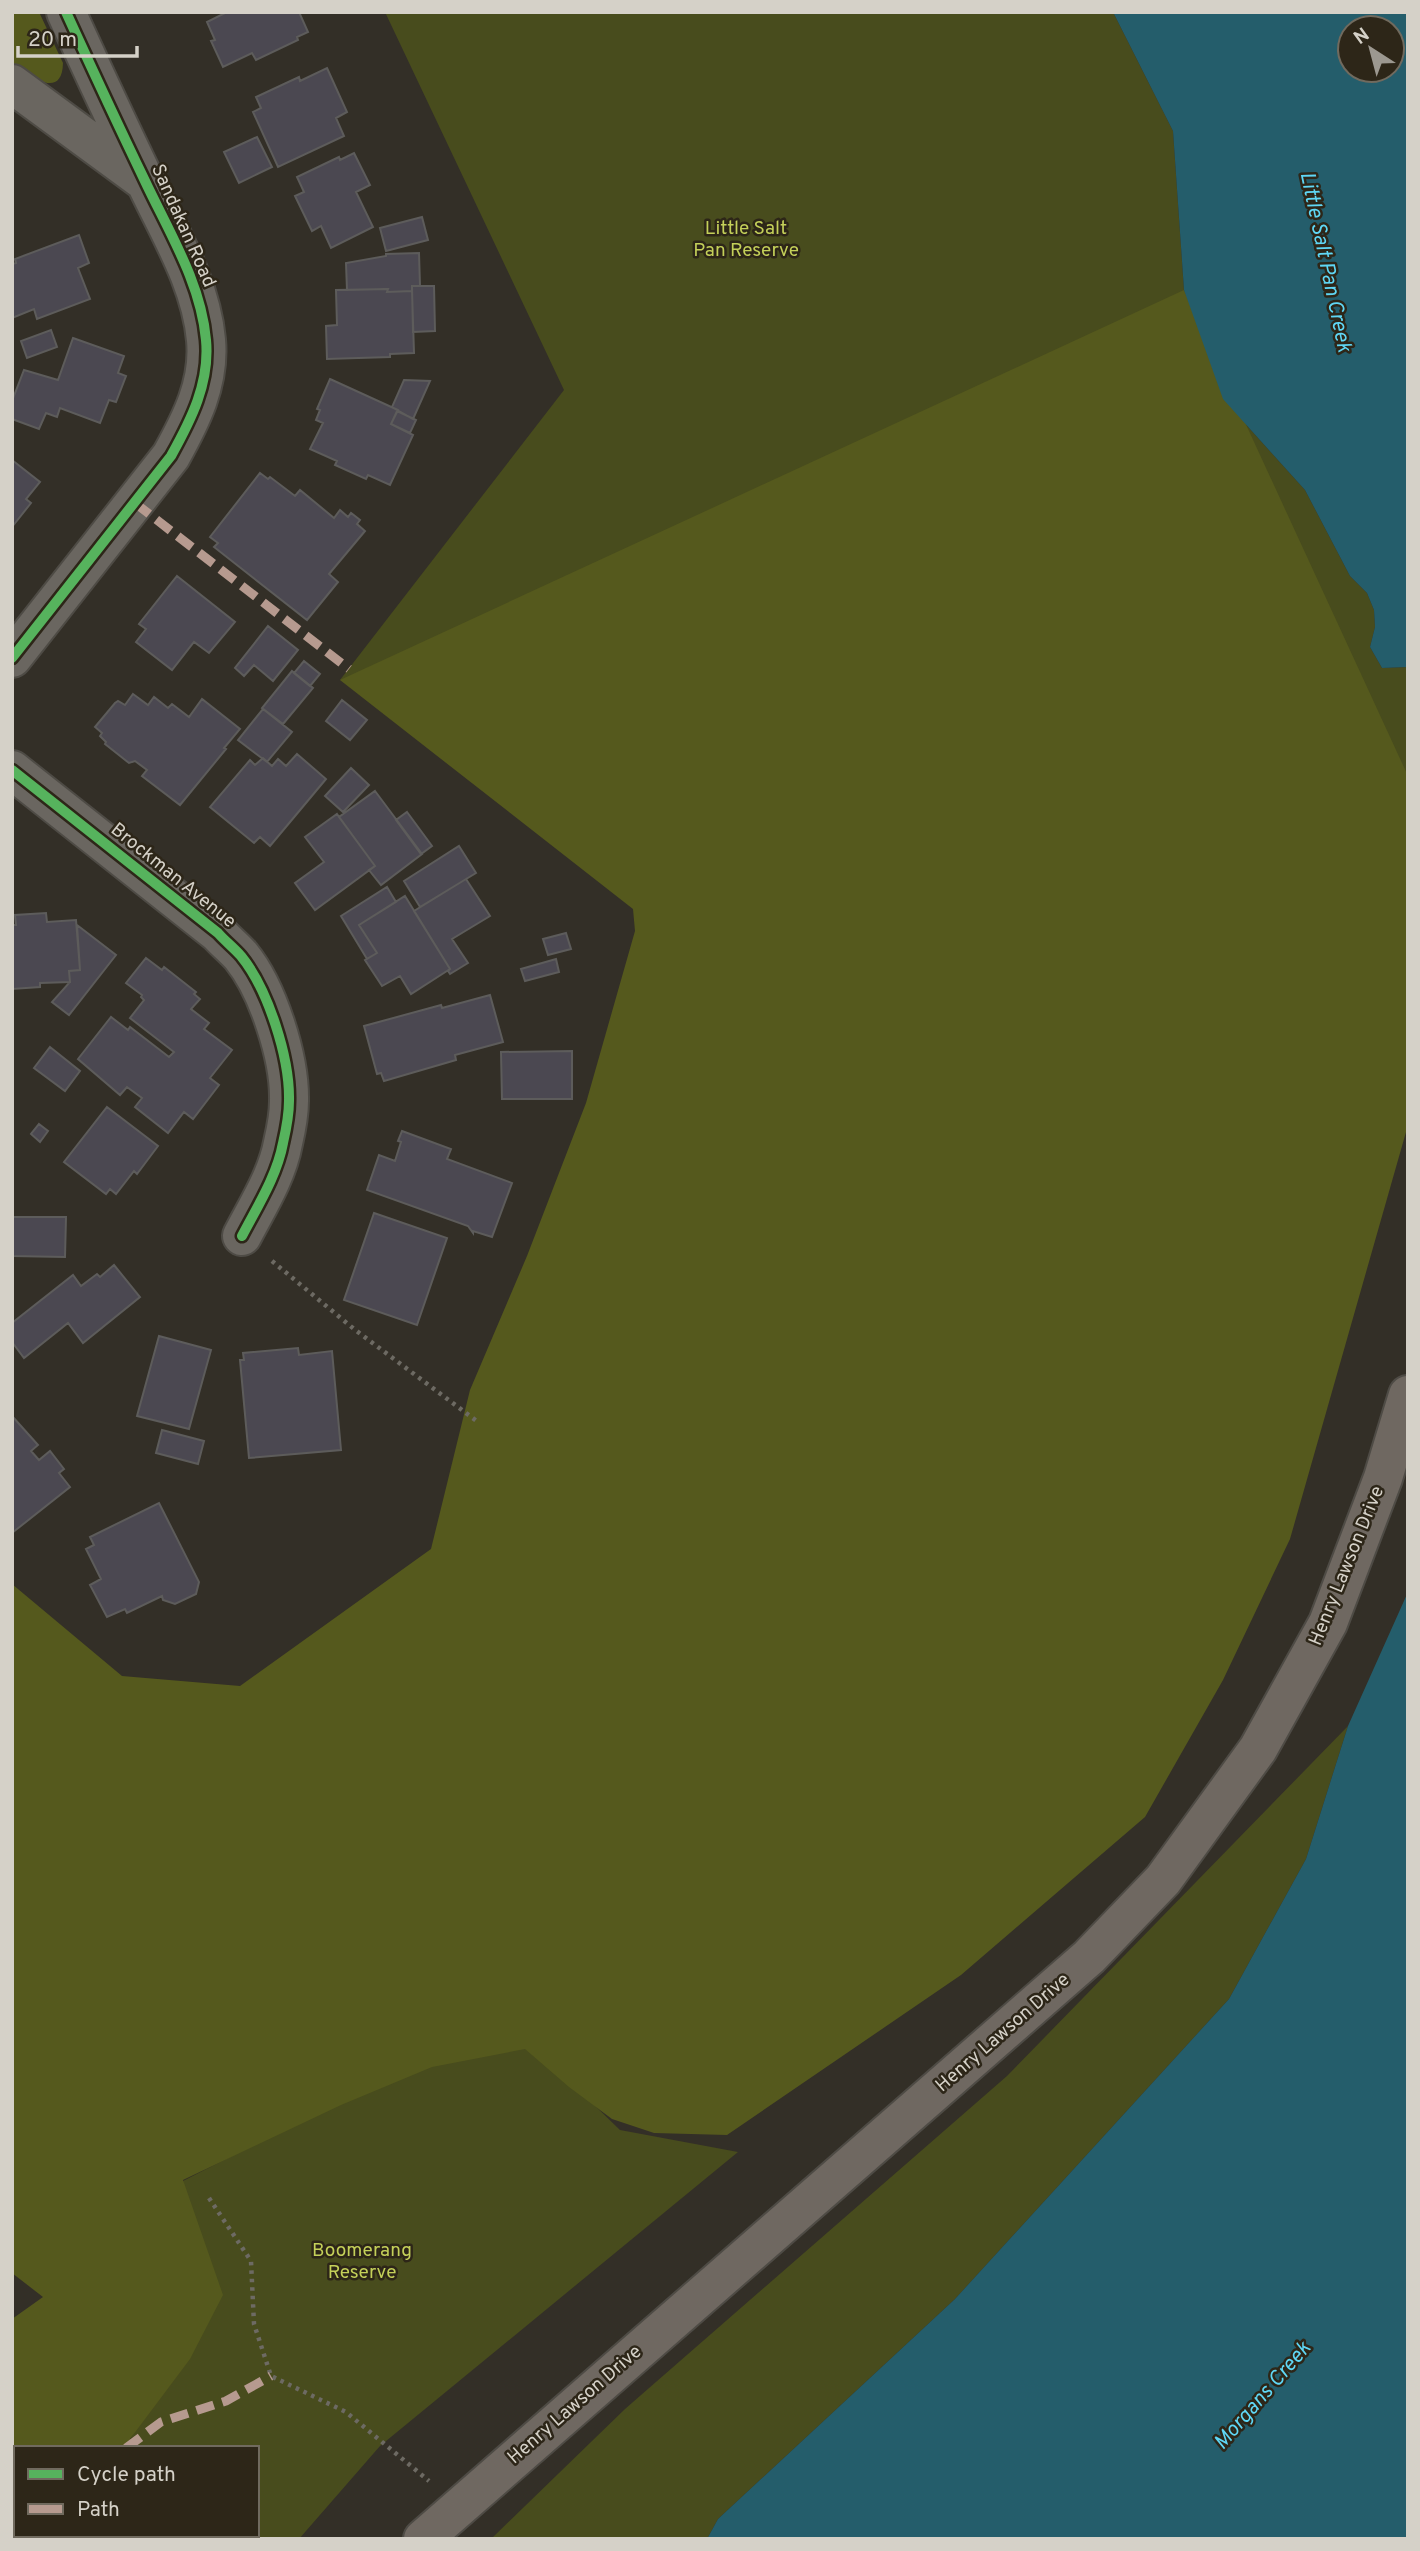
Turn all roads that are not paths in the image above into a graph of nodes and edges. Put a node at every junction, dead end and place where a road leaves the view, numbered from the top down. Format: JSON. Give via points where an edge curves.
{"nodes":[{"id":1,"x":66,"y":12,"type":"edge"},
{"id":2,"x":12,"y":84,"type":"edge"},
{"id":3,"x":145,"y":182,"type":"junction"},
{"id":4,"x":12,"y":658,"type":"edge"},
{"id":5,"x":12,"y":770,"type":"edge"},
{"id":6,"x":242,"y":1236,"type":"road end"},
{"id":7,"x":1408,"y":1395,"type":"edge"},
{"id":8,"x":423,"y":2539,"type":"edge"}],
"edges":[{"from":1,"to":3,"type":"street","name":"Sandakan Road"},
{"from":2,"to":3,"type":"street","name":"Sandakan Road"},
{"from":3,"to":4,"type":"street","name":"Sandakan Road","via":[[196,295],[206,340],[204,381],[192,418],[171,456]]},
{"from":5,"to":6,"type":"street","name":"Brockman Avenue","via":[[218,933],[257,980],[279,1041],[289,1101],[283,1145]]},
{"from":7,"to":8,"type":"main road","name":"Henry Lawson Drive","via":[[1383,1478],[1328,1623],[1258,1749],[1163,1880],[1090,1957]]}]}
